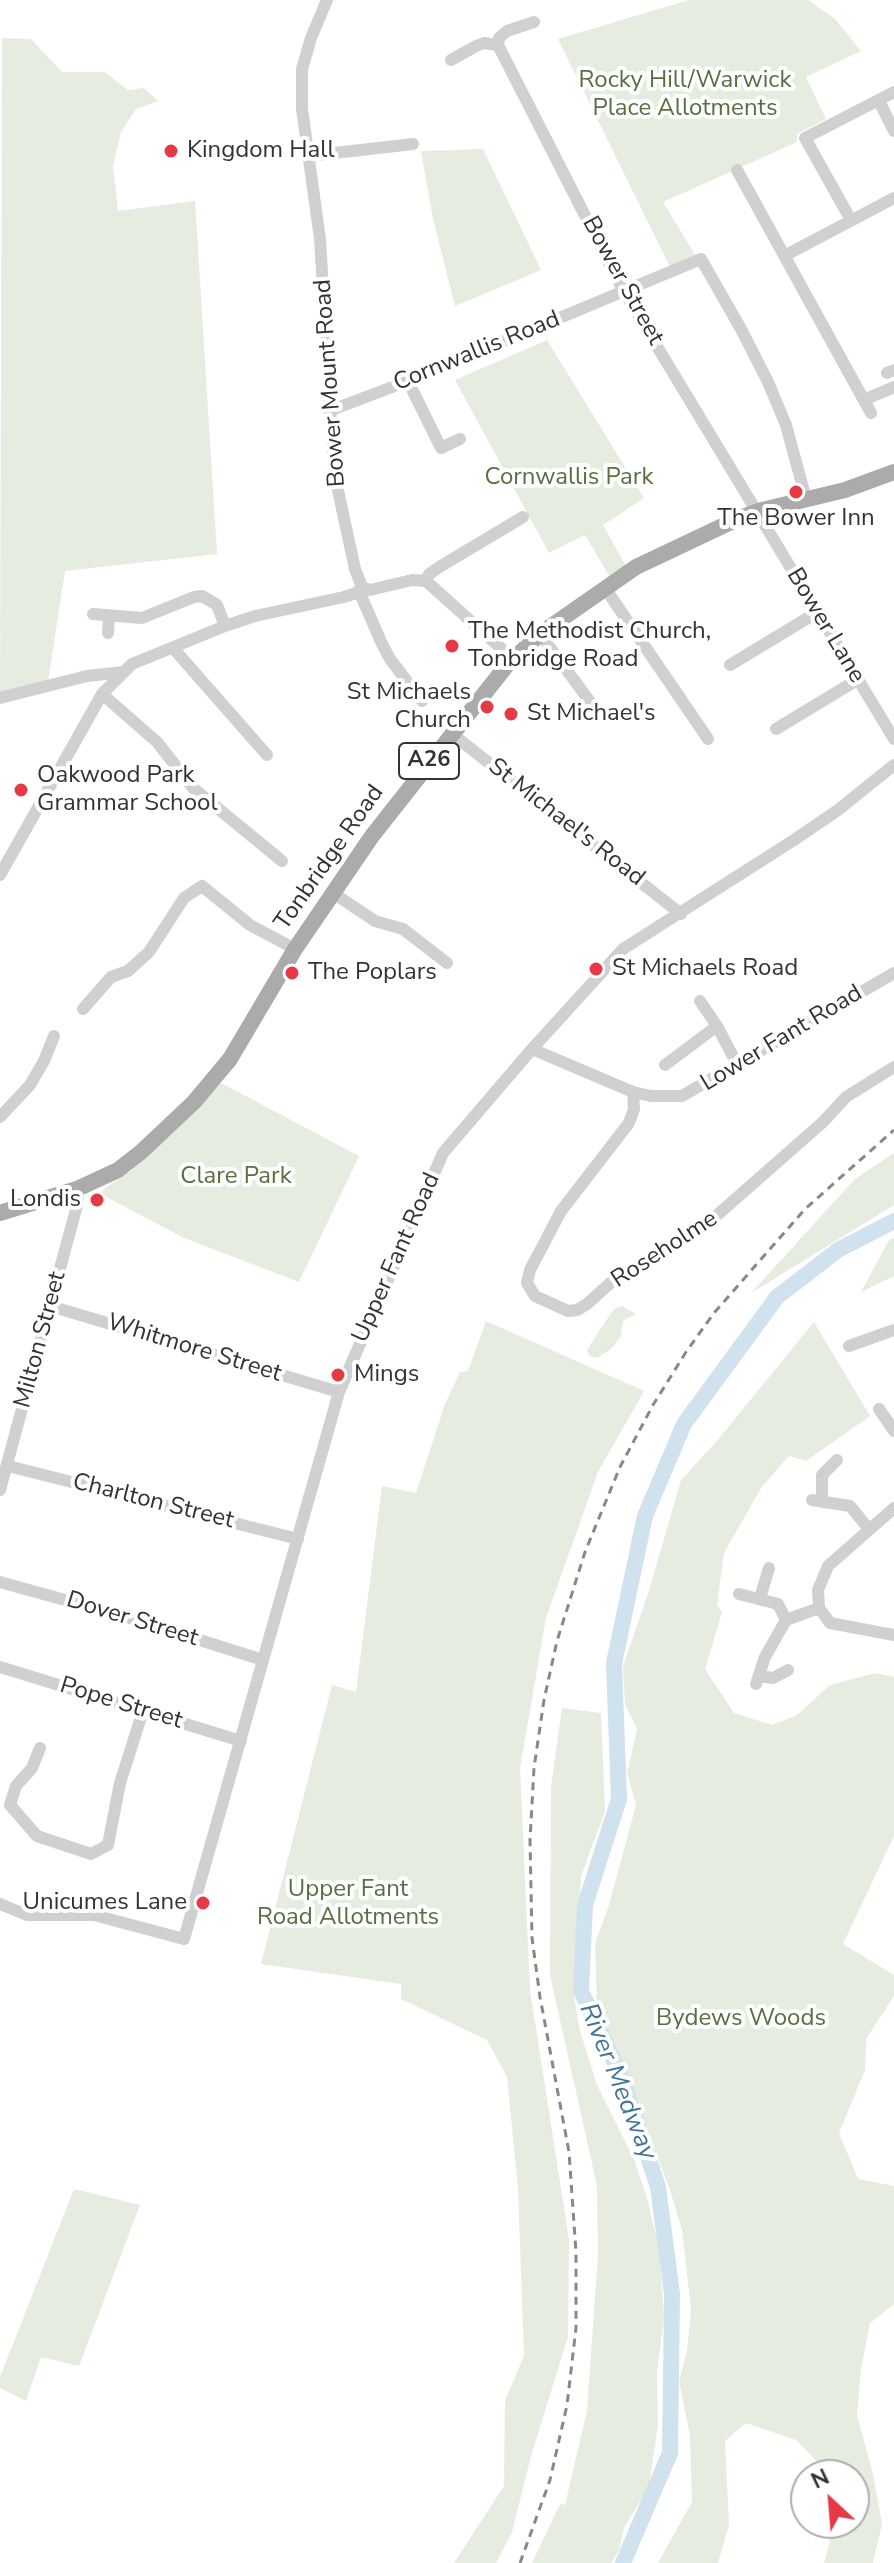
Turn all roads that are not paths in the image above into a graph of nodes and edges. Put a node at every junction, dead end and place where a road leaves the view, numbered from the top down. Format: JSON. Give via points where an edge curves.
{"nodes":[{"id":1,"x":327,"y":0,"type":"edge"},
{"id":2,"x":534,"y":22,"type":"dead end"},
{"id":3,"x":498,"y":45,"type":"junction"},
{"id":4,"x":451,"y":60,"type":"dead end"},
{"id":5,"x":894,"y":92,"type":"edge"},
{"id":6,"x":879,"y":101,"type":"junction"},
{"id":7,"x":894,"y":131,"type":"edge"},
{"id":8,"x":413,"y":144,"type":"dead end"},
{"id":9,"x":308,"y":156,"type":"junction"},
{"id":10,"x":737,"y":170,"type":"dead end"},
{"id":11,"x":840,"y":170,"type":"dead end"},
{"id":12,"x":828,"y":177,"type":"junction"},
{"id":13,"x":894,"y":198,"type":"edge"},
{"id":14,"x":847,"y":213,"type":"dead end"},
{"id":15,"x":786,"y":255,"type":"junction"},
{"id":16,"x":623,"y":290,"type":"junction"},
{"id":17,"x":408,"y":381,"type":"junction"},
{"id":18,"x":894,"y":387,"type":"edge"},
{"id":19,"x":864,"y":400,"type":"junction"},
{"id":20,"x":329,"y":411,"type":"junction"},
{"id":21,"x":871,"y":413,"type":"dead end"},
{"id":22,"x":460,"y":439,"type":"dead end"},
{"id":23,"x":894,"y":472,"type":"edge"},
{"id":24,"x":806,"y":499,"type":"junction"},
{"id":25,"x":758,"y":511,"type":"junction"},
{"id":26,"x":523,"y":517,"type":"dead end"},
{"id":27,"x":426,"y":581,"type":"junction"},
{"id":28,"x":362,"y":587,"type":"junction"},
{"id":29,"x":605,"y":588,"type":"junction"},
{"id":30,"x":816,"y":613,"type":"junction"},
{"id":31,"x":93,"y":614,"type":"dead end"},
{"id":32,"x":109,"y":616,"type":"junction"},
{"id":33,"x":225,"y":626,"type":"junction"},
{"id":34,"x":108,"y":633,"type":"dead end"},
{"id":35,"x":540,"y":634,"type":"junction"},
{"id":36,"x":173,"y":648,"type":"junction"},
{"id":37,"x":513,"y":659,"type":"junction"},
{"id":38,"x":730,"y":665,"type":"dead end"},
{"id":39,"x":124,"y":672,"type":"junction"},
{"id":40,"x":857,"y":680,"type":"junction"},
{"id":41,"x":419,"y":691,"type":"dead end"},
{"id":42,"x":102,"y":694,"type":"junction"},
{"id":43,"x":0,"y":698,"type":"edge"},
{"id":44,"x":591,"y":703,"type":"dead end"},
{"id":45,"x":776,"y":729,"type":"dead end"},
{"id":46,"x":451,"y":733,"type":"junction"},
{"id":47,"x":708,"y":739,"type":"dead end"},
{"id":48,"x":894,"y":739,"type":"edge"},
{"id":49,"x":267,"y":755,"type":"dead end"},
{"id":50,"x":894,"y":765,"type":"edge"},
{"id":51,"x":262,"y":866,"type":"dead end"},
{"id":52,"x":0,"y":875,"type":"edge"},
{"id":53,"x":333,"y":893,"type":"junction"},
{"id":54,"x":681,"y":914,"type":"junction"},
{"id":55,"x":295,"y":949,"type":"junction"},
{"id":56,"x":447,"y":963,"type":"dead end"},
{"id":57,"x":894,"y":973,"type":"edge"},
{"id":58,"x":700,"y":1001,"type":"dead end"},
{"id":59,"x":83,"y":1009,"type":"dead end"},
{"id":60,"x":717,"y":1026,"type":"junction"},
{"id":61,"x":54,"y":1036,"type":"dead end"},
{"id":62,"x":532,"y":1049,"type":"junction"},
{"id":63,"x":665,"y":1065,"type":"dead end"},
{"id":64,"x":738,"y":1066,"type":"junction"},
{"id":65,"x":894,"y":1067,"type":"edge"},
{"id":66,"x":633,"y":1092,"type":"junction"},
{"id":67,"x":0,"y":1117,"type":"edge"},
{"id":68,"x":77,"y":1189,"type":"junction"},
{"id":69,"x":0,"y":1213,"type":"edge"},
{"id":70,"x":50,"y":1306,"type":"junction"},
{"id":71,"x":894,"y":1330,"type":"edge"},
{"id":72,"x":849,"y":1346,"type":"dead end"},
{"id":73,"x":339,"y":1392,"type":"junction"},
{"id":74,"x":879,"y":1409,"type":"dead end"},
{"id":75,"x":894,"y":1431,"type":"edge"},
{"id":76,"x":837,"y":1460,"type":"dead end"},
{"id":77,"x":8,"y":1466,"type":"junction"},
{"id":78,"x":0,"y":1490,"type":"edge"},
{"id":79,"x":894,"y":1508,"type":"edge"},
{"id":80,"x":869,"y":1529,"type":"junction"},
{"id":81,"x":298,"y":1539,"type":"junction"},
{"id":82,"x":769,"y":1568,"type":"dead end"},
{"id":83,"x":0,"y":1582,"type":"edge"},
{"id":84,"x":739,"y":1594,"type":"dead end"},
{"id":85,"x":760,"y":1598,"type":"junction"},
{"id":86,"x":819,"y":1608,"type":"junction"},
{"id":87,"x":786,"y":1620,"type":"junction"},
{"id":88,"x":894,"y":1635,"type":"edge"},
{"id":89,"x":263,"y":1660,"type":"junction"},
{"id":90,"x":0,"y":1667,"type":"edge"},
{"id":91,"x":788,"y":1670,"type":"dead end"},
{"id":92,"x":143,"y":1711,"type":"junction"},
{"id":93,"x":241,"y":1741,"type":"junction"},
{"id":94,"x":40,"y":1748,"type":"dead end"},
{"id":95,"x":0,"y":1904,"type":"edge"}],
"edges":[{"from":1,"to":9,"type":"street","name":"Bower Mount Road","via":[[302,69]]},
{"from":2,"to":3,"type":"street","via":[[507,31]]},
{"from":3,"to":4,"type":"street","via":[[484,43]]},
{"from":3,"to":16,"type":"street","name":"Bower Street"},
{"from":5,"to":6,"type":"street"},
{"from":6,"to":7,"type":"street"},
{"from":6,"to":12,"type":"street","via":[[805,138]]},
{"from":8,"to":9,"type":"street"},
{"from":9,"to":20,"type":"street","name":"Bower Mount Road","via":[[320,239]]},
{"from":10,"to":15,"type":"street"},
{"from":11,"to":12,"type":"street"},
{"from":12,"to":14,"type":"street"},
{"from":13,"to":15,"type":"street"},
{"from":15,"to":19,"type":"street"},
{"from":16,"to":17,"type":"street","name":"Cornwallis Road"},
{"from":16,"to":24,"type":"street","name":"Cornwallis Road","via":[[701,259],[768,382]]},
{"from":16,"to":25,"type":"street","name":"Bower Street"},
{"from":17,"to":20,"type":"street","name":"Cornwallis Road"},
{"from":17,"to":22,"type":"street","via":[[441,448]]},
{"from":18,"to":19,"type":"street"},
{"from":19,"to":21,"type":"street"},
{"from":20,"to":28,"type":"street","name":"Bower Mount Road","via":[[334,472]]},
{"from":23,"to":24,"type":"main road","name":"Tonbridge Road","number":"A26"},
{"from":24,"to":25,"type":"main road","name":"Tonbridge Road","number":"A26"},
{"from":25,"to":29,"type":"main road","name":"Tonbridge Road","number":"A26","via":[[636,567]]},
{"from":25,"to":30,"type":"street","name":"Bower Lane"},
{"from":26,"to":27,"type":"street","via":[[441,566]]},
{"from":27,"to":28,"type":"street"},
{"from":27,"to":37,"type":"street"},
{"from":28,"to":33,"type":"street","via":[[344,597]]},
{"from":28,"to":41,"type":"street","name":"Bower Mount Road","via":[[382,644]]},
{"from":29,"to":35,"type":"main road","name":"Tonbridge Road","number":"A26"},
{"from":29,"to":47,"type":"street"},
{"from":30,"to":38,"type":"street"},
{"from":30,"to":40,"type":"street","name":"Bower Lane"},
{"from":31,"to":32,"type":"street"},
{"from":32,"to":33,"type":"street","via":[[142,618],[202,596],[217,605]]},
{"from":32,"to":34,"type":"street"},
{"from":33,"to":36,"type":"street"},
{"from":35,"to":37,"type":"main road","name":"Tonbridge Road","number":"A26"},
{"from":35,"to":44,"type":"street"},
{"from":36,"to":39,"type":"street"},
{"from":36,"to":49,"type":"street"},
{"from":37,"to":46,"type":"main road","name":"Tonbridge Road","number":"A26"},
{"from":39,"to":42,"type":"street"},
{"from":39,"to":43,"type":"street"},
{"from":40,"to":45,"type":"street"},
{"from":40,"to":48,"type":"street","name":"Bower Lane"},
{"from":42,"to":51,"type":"street","via":[[157,742],[193,788],[277,858]]},
{"from":42,"to":52,"type":"street"},
{"from":46,"to":53,"type":"main road","name":"Tonbridge Road","number":"A26"},
{"from":46,"to":54,"type":"street","name":"St Michael's Road"},
{"from":50,"to":54,"type":"street","name":"Upper Fant Road","via":[[838,810]]},
{"from":53,"to":55,"type":"main road","name":"Tonbridge Road","number":"A26"},
{"from":53,"to":56,"type":"street","via":[[375,921],[403,929]]},
{"from":54,"to":62,"type":"street","name":"Upper Fant Road","via":[[623,949]]},
{"from":55,"to":59,"type":"street","via":[[250,925],[202,886],[184,898],[149,952],[128,971],[111,977]]},
{"from":55,"to":68,"type":"main road","name":"Tonbridge Road","number":"A26","via":[[230,1059],[194,1102],[118,1170]]},
{"from":57,"to":64,"type":"street","name":"Lower Fant Road"},
{"from":58,"to":60,"type":"street"},
{"from":60,"to":63,"type":"street"},
{"from":60,"to":64,"type":"street"},
{"from":61,"to":67,"type":"street","via":[[50,1063]]},
{"from":62,"to":66,"type":"street","name":"Lower Fant Road"},
{"from":62,"to":73,"type":"street","name":"Upper Fant Road","via":[[443,1153]]},
{"from":64,"to":66,"type":"street","name":"Lower Fant Road","via":[[682,1096]]},
{"from":65,"to":66,"type":"street","name":"Roseholme","via":[[846,1097],[699,1231],[568,1311],[535,1296],[527,1283],[530,1270],[561,1211],[629,1123]]},
{"from":68,"to":69,"type":"main road","name":"Tonbridge Road","number":"A26"},
{"from":68,"to":70,"type":"street","name":"Milton Street"},
{"from":70,"to":73,"type":"street","name":"Whitmore Street"},
{"from":70,"to":77,"type":"street","name":"Milton Street"},
{"from":71,"to":72,"type":"street"},
{"from":73,"to":81,"type":"street","name":"Upper Fant Road"},
{"from":74,"to":75,"type":"street"},
{"from":76,"to":80,"type":"street","via":[[822,1475],[817,1500],[850,1506]]},
{"from":77,"to":78,"type":"street","name":"Milton Street"},
{"from":77,"to":81,"type":"street","name":"Charlton Street"},
{"from":79,"to":80,"type":"street"},
{"from":80,"to":86,"type":"street","via":[[828,1566],[818,1590]]},
{"from":81,"to":89,"type":"street","name":"Upper Fant Road"},
{"from":82,"to":85,"type":"street"},
{"from":83,"to":89,"type":"street","name":"Dover Street"},
{"from":84,"to":85,"type":"street"},
{"from":85,"to":87,"type":"street","via":[[778,1604]]},
{"from":86,"to":87,"type":"street"},
{"from":86,"to":88,"type":"street","via":[[830,1623]]},
{"from":87,"to":91,"type":"street","via":[[757,1680]]},
{"from":89,"to":93,"type":"street","name":"Upper Fant Road"},
{"from":90,"to":92,"type":"street","name":"Pope Street"},
{"from":92,"to":93,"type":"street","name":"Pope Street"},
{"from":92,"to":94,"type":"street","via":[[120,1783],[108,1845],[91,1854],[37,1836],[10,1805]]},
{"from":93,"to":95,"type":"street","name":"Upper Fant Road","via":[[184,1939],[94,1915],[27,1915]]}]}
